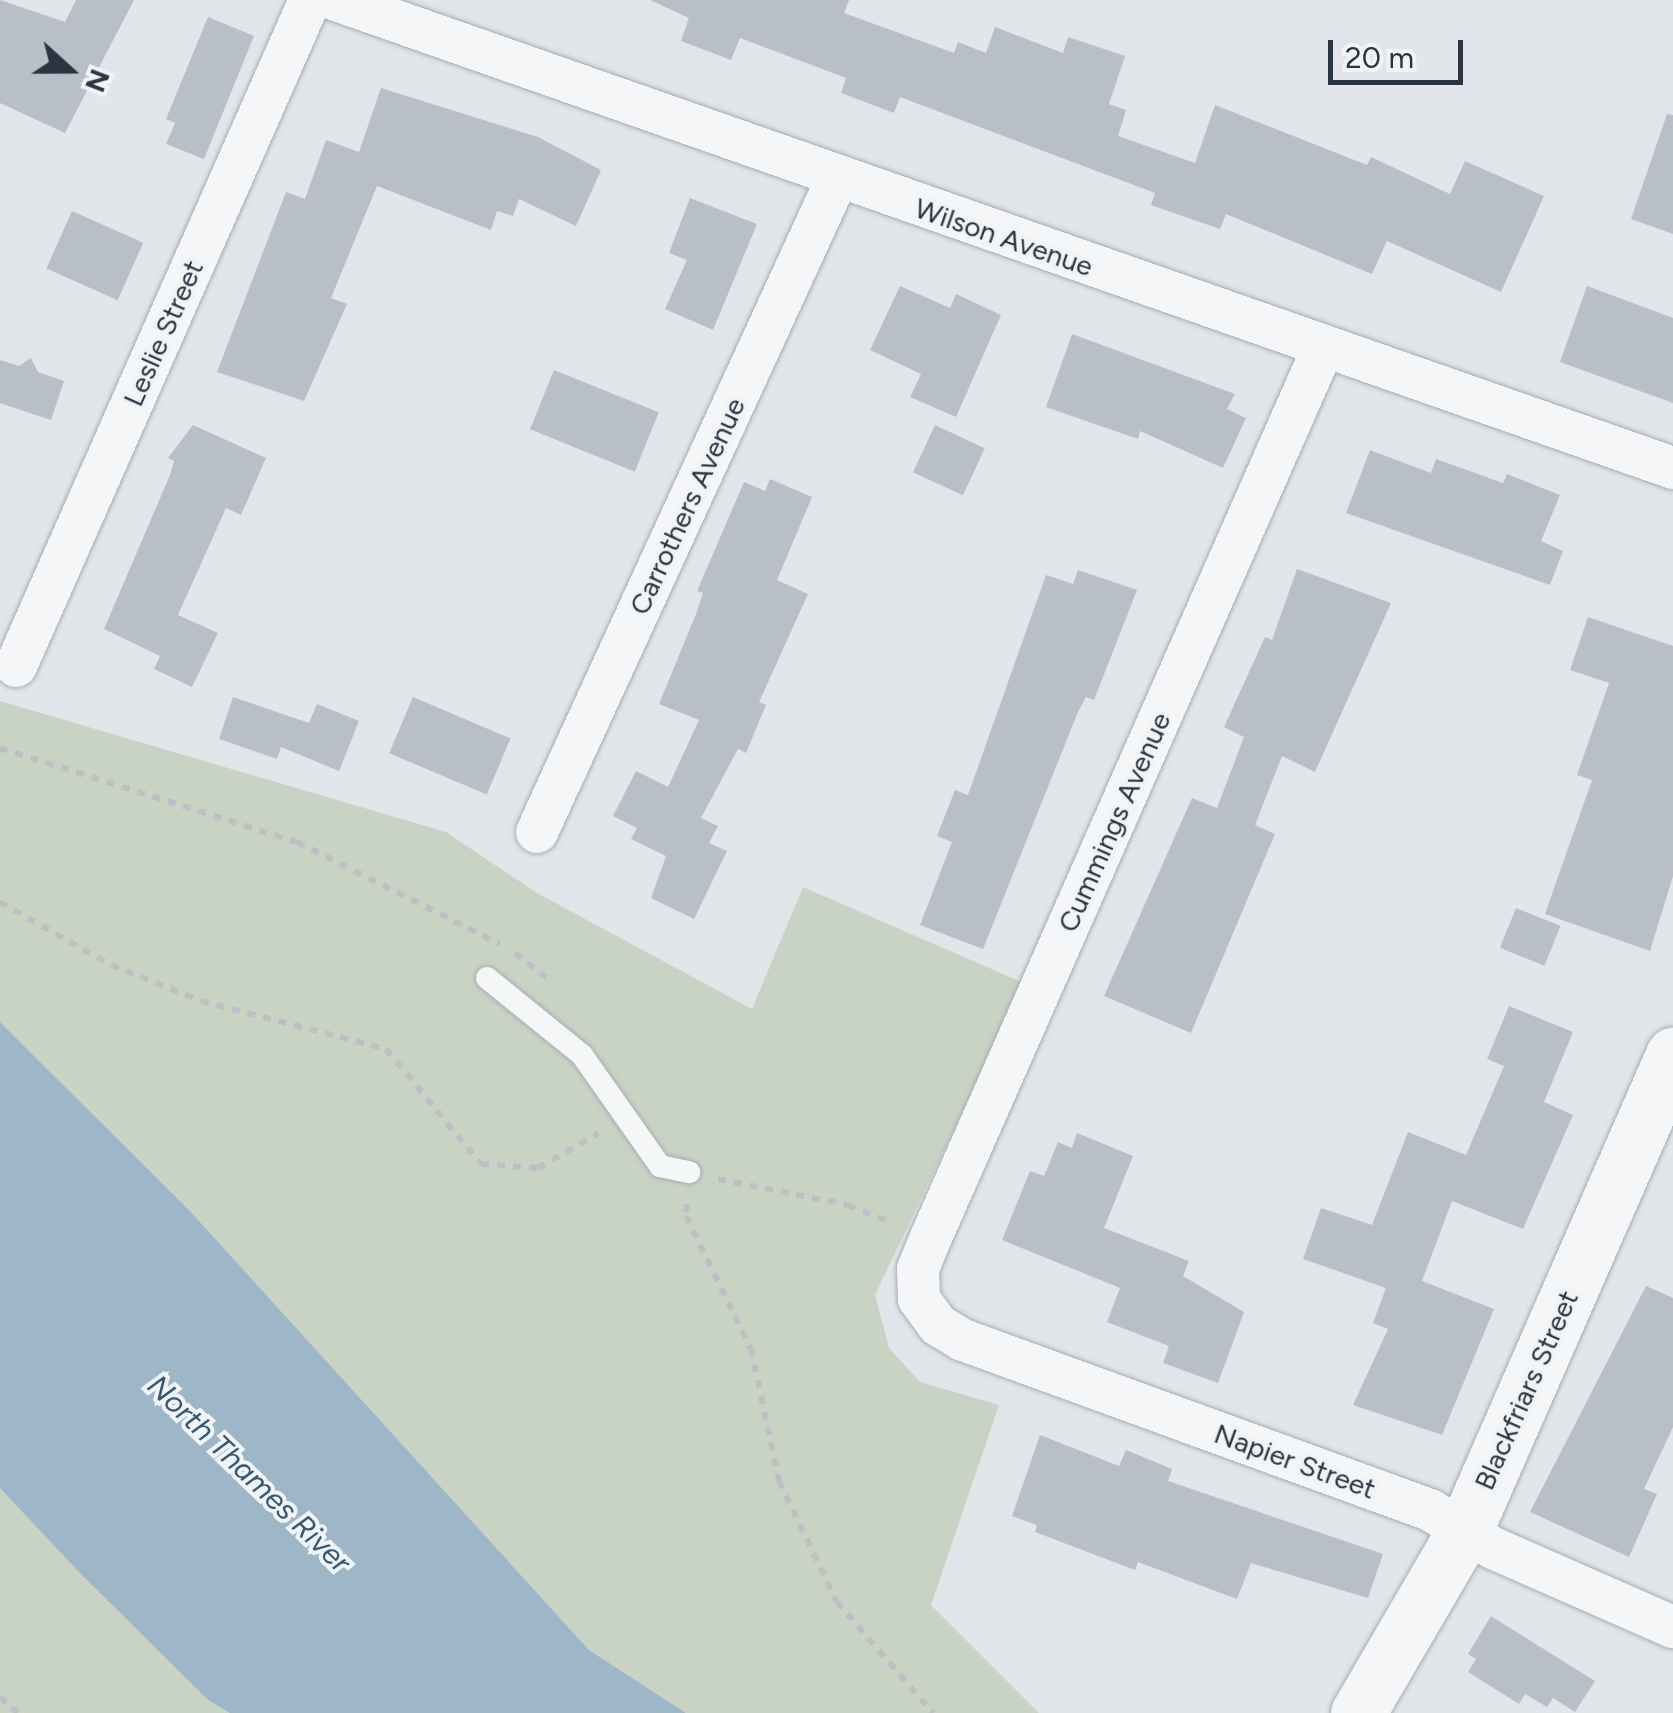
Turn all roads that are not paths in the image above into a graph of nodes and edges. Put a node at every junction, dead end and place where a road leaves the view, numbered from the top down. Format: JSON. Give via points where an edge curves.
{"nodes":[{"id":1,"x":310,"y":0,"type":"edge"},
{"id":2,"x":336,"y":0,"type":"edge"},
{"id":3,"x":837,"y":178,"type":"junction"},
{"id":4,"x":1323,"y":348,"type":"junction"},
{"id":5,"x":1673,"y":468,"type":"edge"},
{"id":6,"x":16,"y":666,"type":"dead end"},
{"id":7,"x":537,"y":832,"type":"dead end"},
{"id":8,"x":486,"y":978,"type":"dead end"},
{"id":9,"x":1673,"y":1055,"type":"edge"},
{"id":10,"x":689,"y":1172,"type":"road end"},
{"id":11,"x":920,"y":1299,"type":"joint"},
{"id":12,"x":1465,"y":1530,"type":"junction"},
{"id":13,"x":1673,"y":1627,"type":"edge"},
{"id":14,"x":1358,"y":1713,"type":"edge"}],
"edges":[{"from":1,"to":6,"type":"street","name":"Leslie Street"},
{"from":2,"to":3,"type":"street","name":"Wilson Avenue"},
{"from":3,"to":4,"type":"street","name":"Wilson Avenue"},
{"from":3,"to":7,"type":"street","name":"Carrothers Avenue"},
{"from":4,"to":5,"type":"street","name":"Wilson Avenue"},
{"from":4,"to":11,"type":"street","name":"Cummings Avenue","via":[[918,1269]]},
{"from":8,"to":10,"type":"lane","via":[[582,1055],[660,1166]]},
{"from":9,"to":12,"type":"street","name":"Blackfriars Street"},
{"from":11,"to":12,"type":"street","name":"Napier Street","via":[[938,1325],[963,1340],[1430,1510]]},
{"from":12,"to":13,"type":"street","name":"Napier Street"},
{"from":12,"to":14,"type":"street","name":"Blackfriars Street"}]}
